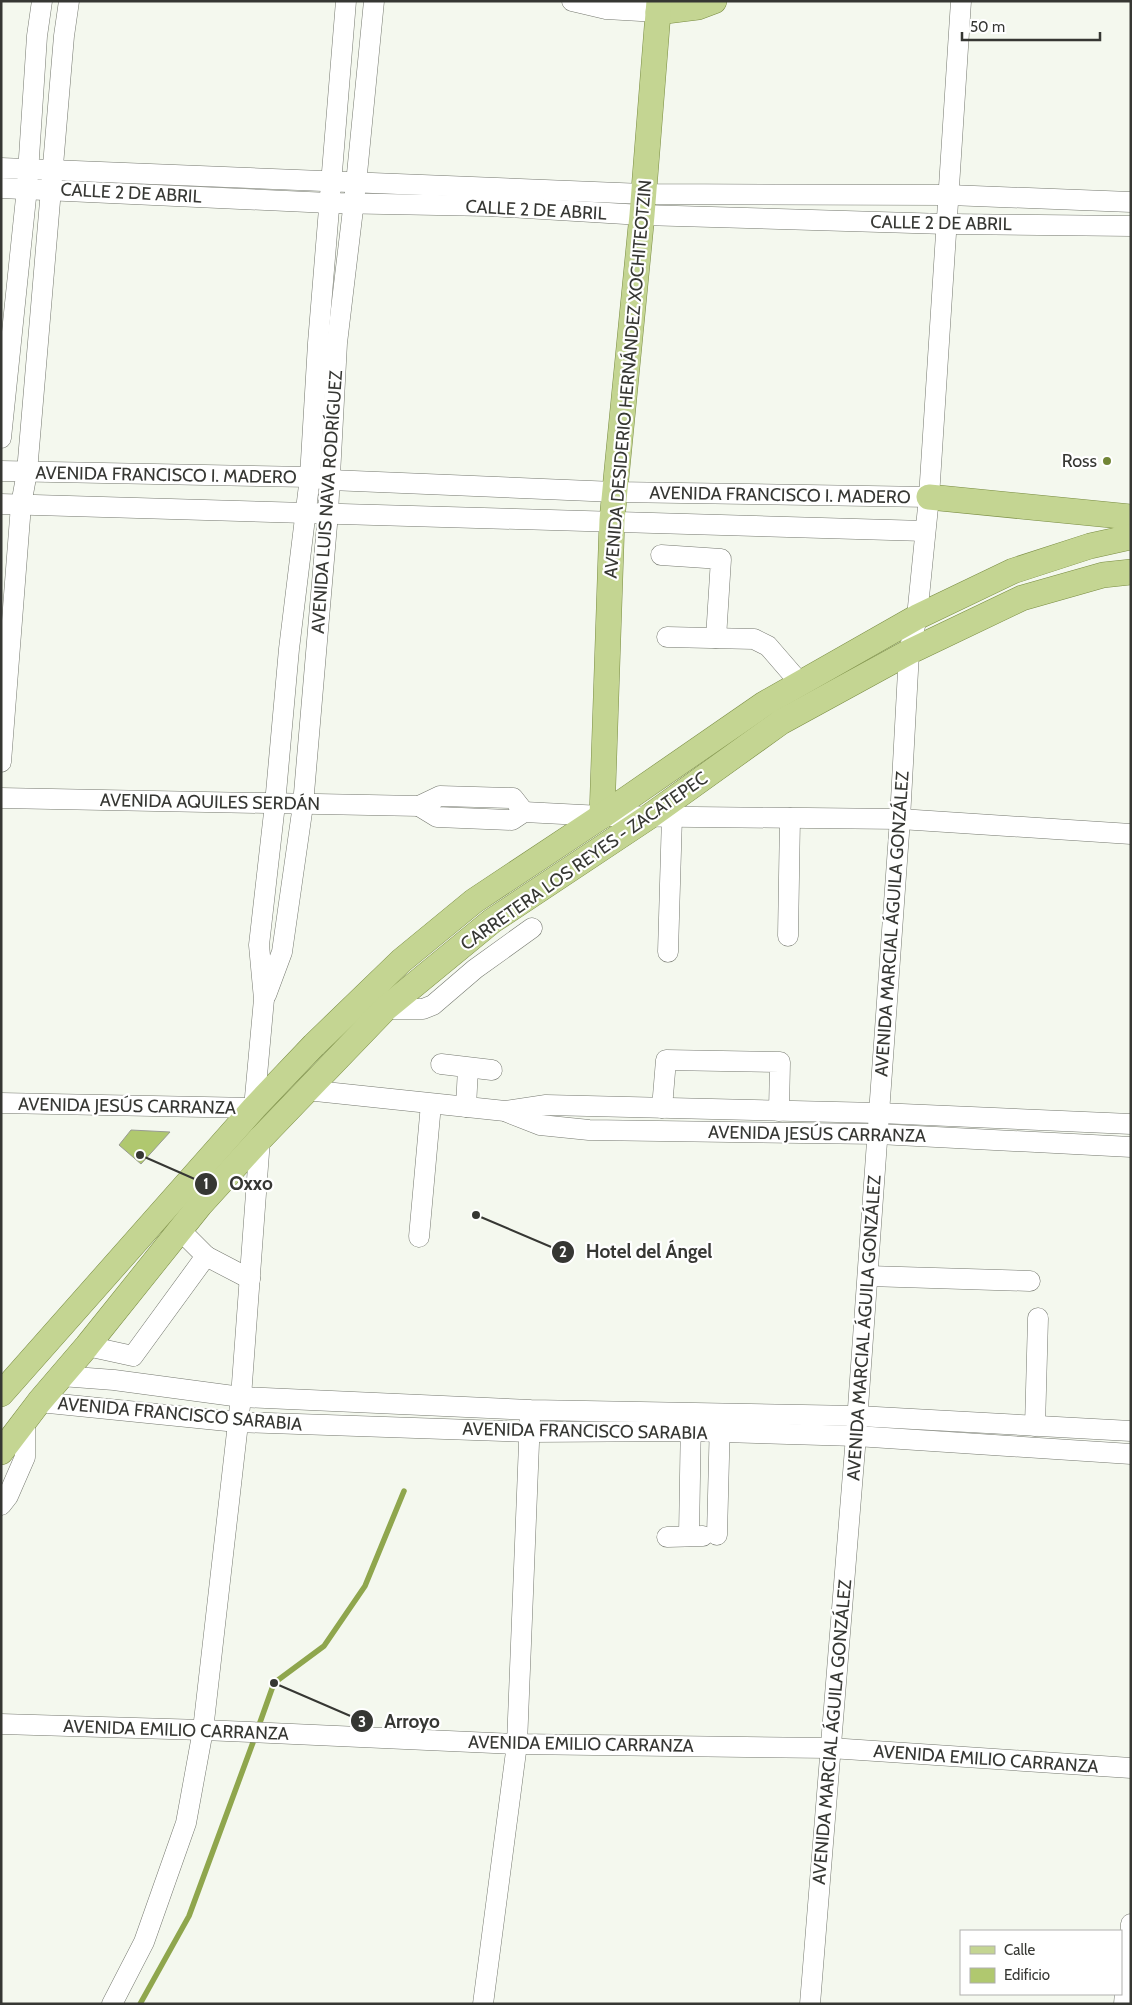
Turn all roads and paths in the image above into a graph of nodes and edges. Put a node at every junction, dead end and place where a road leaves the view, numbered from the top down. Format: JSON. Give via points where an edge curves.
{"nodes":[{"id":1,"x":42,"y":1,"type":"edge"},
{"id":2,"x":69,"y":1,"type":"edge"},
{"id":3,"x":346,"y":1,"type":"edge"},
{"id":4,"x":374,"y":1,"type":"edge"},
{"id":5,"x":572,"y":1,"type":"edge"},
{"id":6,"x":714,"y":1,"type":"edge"},
{"id":7,"x":961,"y":1,"type":"edge"},
{"id":8,"x":659,"y":6,"type":"edge"},
{"id":9,"x":37,"y":36,"type":"junction"},
{"id":10,"x":64,"y":36,"type":"junction"},
{"id":11,"x":1,"y":168,"type":"edge"},
{"id":12,"x":28,"y":179,"type":"junction"},
{"id":13,"x":53,"y":180,"type":"junction"},
{"id":14,"x":1,"y":188,"type":"edge"},
{"id":15,"x":331,"y":193,"type":"junction"},
{"id":16,"x":355,"y":193,"type":"junction"},
{"id":17,"x":800,"y":195,"type":"junction"},
{"id":18,"x":949,"y":195,"type":"junction"},
{"id":19,"x":1131,"y":202,"type":"edge"},
{"id":20,"x":643,"y":205,"type":"junction"},
{"id":21,"x":799,"y":220,"type":"junction"},
{"id":22,"x":946,"y":224,"type":"junction"},
{"id":23,"x":1131,"y":226,"type":"edge"},
{"id":24,"x":12,"y":339,"type":"junction"},
{"id":25,"x":38,"y":340,"type":"junction"},
{"id":26,"x":327,"y":343,"type":"junction"},
{"id":27,"x":1,"y":438,"type":"edge"},
{"id":28,"x":1,"y":471,"type":"edge"},
{"id":29,"x":27,"y":472,"type":"junction"},
{"id":30,"x":174,"y":475,"type":"junction"},
{"id":31,"x":320,"y":479,"type":"junction"},
{"id":32,"x":447,"y":485,"type":"junction"},
{"id":33,"x":615,"y":492,"type":"junction"},
{"id":34,"x":756,"y":494,"type":"junction"},
{"id":35,"x":929,"y":497,"type":"junction"},
{"id":36,"x":1,"y":504,"type":"edge"},
{"id":37,"x":21,"y":505,"type":"junction"},
{"id":38,"x":171,"y":508,"type":"junction"},
{"id":39,"x":306,"y":512,"type":"junction"},
{"id":40,"x":328,"y":513,"type":"junction"},
{"id":41,"x":447,"y":516,"type":"junction"},
{"id":42,"x":1131,"y":518,"type":"edge"},
{"id":43,"x":612,"y":520,"type":"junction"},
{"id":44,"x":754,"y":525,"type":"junction"},
{"id":45,"x":925,"y":531,"type":"junction"},
{"id":46,"x":1131,"y":537,"type":"edge"},
{"id":47,"x":661,"y":555,"type":"dead end"},
{"id":48,"x":1131,"y":572,"type":"edge"},
{"id":49,"x":918,"y":617,"type":"junction"},
{"id":50,"x":667,"y":637,"type":"dead end"},
{"id":51,"x":716,"y":638,"type":"junction"},
{"id":52,"x":6,"y":640,"type":"edge"},
{"id":53,"x":289,"y":649,"type":"junction"},
{"id":54,"x":317,"y":651,"type":"junction"},
{"id":55,"x":909,"y":652,"type":"junction"},
{"id":56,"x":800,"y":683,"type":"junction"},
{"id":57,"x":3,"y":706,"type":"edge"},
{"id":58,"x":1,"y":762,"type":"edge"},
{"id":59,"x":1,"y":798,"type":"edge"},
{"id":60,"x":275,"y":804,"type":"junction"},
{"id":61,"x":303,"y":805,"type":"junction"},
{"id":62,"x":602,"y":816,"type":"junction"},
{"id":63,"x":661,"y":816,"type":"junction"},
{"id":64,"x":790,"y":818,"type":"junction"},
{"id":65,"x":900,"y":819,"type":"junction"},
{"id":66,"x":1131,"y":834,"type":"edge"},
{"id":67,"x":532,"y":928,"type":"dead end"},
{"id":68,"x":788,"y":936,"type":"dead end"},
{"id":69,"x":668,"y":952,"type":"dead end"},
{"id":70,"x":264,"y":999,"type":"junction"},
{"id":71,"x":385,"y":1010,"type":"junction"},
{"id":72,"x":441,"y":1064,"type":"dead end"},
{"id":73,"x":468,"y":1068,"type":"junction"},
{"id":74,"x":492,"y":1070,"type":"dead end"},
{"id":75,"x":306,"y":1090,"type":"junction"},
{"id":76,"x":1,"y":1103,"type":"edge"},
{"id":77,"x":430,"y":1104,"type":"junction"},
{"id":78,"x":466,"y":1107,"type":"junction"},
{"id":79,"x":254,"y":1108,"type":"junction"},
{"id":80,"x":662,"y":1108,"type":"junction"},
{"id":81,"x":506,"y":1111,"type":"junction"},
{"id":82,"x":779,"y":1111,"type":"junction"},
{"id":83,"x":879,"y":1114,"type":"junction"},
{"id":84,"x":1131,"y":1124,"type":"edge"},
{"id":85,"x":878,"y":1134,"type":"junction"},
{"id":86,"x":260,"y":1139,"type":"junction"},
{"id":87,"x":1131,"y":1147,"type":"edge"},
{"id":88,"x":180,"y":1230,"type":"junction"},
{"id":89,"x":419,"y":1237,"type":"dead end"},
{"id":90,"x":206,"y":1256,"type":"junction"},
{"id":91,"x":868,"y":1276,"type":"junction"},
{"id":92,"x":250,"y":1279,"type":"junction"},
{"id":93,"x":1030,"y":1281,"type":"dead end"},
{"id":94,"x":1038,"y":1318,"type":"dead end"},
{"id":95,"x":87,"y":1346,"type":"junction"},
{"id":96,"x":134,"y":1356,"type":"junction"},
{"id":97,"x":61,"y":1376,"type":"junction"},
{"id":98,"x":114,"y":1380,"type":"junction"},
{"id":99,"x":1,"y":1394,"type":"edge"},
{"id":100,"x":241,"y":1397,"type":"junction"},
{"id":101,"x":39,"y":1402,"type":"junction"},
{"id":102,"x":94,"y":1407,"type":"junction"},
{"id":103,"x":531,"y":1410,"type":"junction"},
{"id":104,"x":25,"y":1422,"type":"junction"},
{"id":105,"x":237,"y":1422,"type":"junction"},
{"id":106,"x":691,"y":1422,"type":"junction"},
{"id":107,"x":720,"y":1423,"type":"junction"},
{"id":108,"x":857,"y":1426,"type":"junction"},
{"id":109,"x":1035,"y":1426,"type":"junction"},
{"id":110,"x":1131,"y":1431,"type":"edge"},
{"id":111,"x":530,"y":1432,"type":"junction"},
{"id":112,"x":1,"y":1452,"type":"edge"},
{"id":113,"x":1131,"y":1454,"type":"edge"},
{"id":114,"x":1,"y":1505,"type":"edge"},
{"id":115,"x":690,"y":1536,"type":"junction"},
{"id":116,"x":667,"y":1537,"type":"dead end"},
{"id":117,"x":1,"y":1724,"type":"edge"},
{"id":118,"x":203,"y":1730,"type":"junction"},
{"id":119,"x":517,"y":1744,"type":"junction"},
{"id":120,"x":830,"y":1748,"type":"junction"},
{"id":121,"x":1131,"y":1768,"type":"edge"},
{"id":122,"x":1131,"y":1924,"type":"edge"},
{"id":123,"x":112,"y":2004,"type":"edge"},
{"id":124,"x":483,"y":2004,"type":"edge"},
{"id":125,"x":810,"y":2004,"type":"edge"},
{"id":126,"x":1124,"y":2004,"type":"edge"}],
"edges":[{"from":1,"to":9,"type":"street"},
{"from":2,"to":10,"type":"street"},
{"from":3,"to":15,"type":"street","name":"AVENIDA LUIS NAVA RODRÍGUEZ"},
{"from":4,"to":16,"type":"street","name":"AVENIDA LUIS NAVA RODRÍGUEZ"},
{"from":5,"to":8,"type":"street","via":[[606,9]]},
{"from":6,"to":8,"type":"main road","via":[[698,7]]},
{"from":7,"to":18,"type":"street"},
{"from":8,"to":20,"type":"main road","name":"AVENIDA DESIDERIO HERNÁNDEZ XOCHITEOTZIN"},
{"from":9,"to":10,"type":"street"},
{"from":9,"to":12,"type":"street"},
{"from":10,"to":13,"type":"street"},
{"from":11,"to":12,"type":"street","name":"CALLE 2 DE ABRIL"},
{"from":12,"to":13,"type":"street","name":"CALLE 2 DE ABRIL"},
{"from":12,"to":14,"type":"street","name":"CALLE 2 DE ABRIL"},
{"from":12,"to":24,"type":"street"},
{"from":13,"to":15,"type":"street","name":"CALLE 2 DE ABRIL"},
{"from":13,"to":25,"type":"street"},
{"from":15,"to":16,"type":"street","name":"CALLE 2 DE ABRIL"},
{"from":15,"to":26,"type":"street","name":"AVENIDA LUIS NAVA RODRÍGUEZ"},
{"from":16,"to":20,"type":"street","name":"CALLE 2 DE ABRIL"},
{"from":16,"to":26,"type":"street","name":"AVENIDA LUIS NAVA RODRÍGUEZ"},
{"from":17,"to":18,"type":"street","name":"CALLE 2 DE ABRIL"},
{"from":17,"to":20,"type":"street","name":"CALLE 2 DE ABRIL"},
{"from":17,"to":21,"type":"street"},
{"from":18,"to":19,"type":"street","name":"CALLE 2 DE ABRIL"},
{"from":18,"to":22,"type":"street"},
{"from":20,"to":21,"type":"street","name":"CALLE 2 DE ABRIL"},
{"from":20,"to":33,"type":"main road","name":"AVENIDA DESIDERIO HERNÁNDEZ XOCHITEOTZIN"},
{"from":21,"to":22,"type":"street","name":"CALLE 2 DE ABRIL"},
{"from":22,"to":23,"type":"street","name":"CALLE 2 DE ABRIL"},
{"from":22,"to":35,"type":"street"},
{"from":24,"to":25,"type":"street"},
{"from":24,"to":27,"type":"street"},
{"from":25,"to":29,"type":"street"},
{"from":26,"to":31,"type":"street","name":"AVENIDA LUIS NAVA RODRÍGUEZ"},
{"from":28,"to":29,"type":"street","name":"AVENIDA FRANCISCO I. MADERO"},
{"from":29,"to":30,"type":"street","name":"AVENIDA FRANCISCO I. MADERO"},
{"from":29,"to":37,"type":"street"},
{"from":30,"to":31,"type":"street","name":"AVENIDA FRANCISCO I. MADERO"},
{"from":30,"to":38,"type":"street"},
{"from":31,"to":32,"type":"street","name":"AVENIDA FRANCISCO I. MADERO"},
{"from":31,"to":39,"type":"street","name":"AVENIDA LUIS NAVA RODRÍGUEZ"},
{"from":31,"to":40,"type":"street","name":"AVENIDA LUIS NAVA RODRÍGUEZ"},
{"from":32,"to":33,"type":"street","name":"AVENIDA FRANCISCO I. MADERO"},
{"from":32,"to":41,"type":"street"},
{"from":33,"to":34,"type":"street","name":"AVENIDA FRANCISCO I. MADERO"},
{"from":33,"to":43,"type":"main road","name":"AVENIDA DESIDERIO HERNÁNDEZ XOCHITEOTZIN"},
{"from":34,"to":35,"type":"street","name":"AVENIDA FRANCISCO I. MADERO"},
{"from":34,"to":44,"type":"street"},
{"from":35,"to":42,"type":"main road"},
{"from":35,"to":45,"type":"street"},
{"from":36,"to":37,"type":"street","name":"AVENIDA FRANCISCO I. MADERO"},
{"from":37,"to":38,"type":"street","name":"AVENIDA FRANCISCO I. MADERO"},
{"from":37,"to":52,"type":"street"},
{"from":38,"to":39,"type":"street","name":"AVENIDA FRANCISCO I. MADERO"},
{"from":39,"to":40,"type":"street","name":"AVENIDA FRANCISCO I. MADERO"},
{"from":39,"to":53,"type":"street","name":"AVENIDA LUIS NAVA RODRÍGUEZ"},
{"from":40,"to":41,"type":"street","name":"AVENIDA FRANCISCO I. MADERO"},
{"from":40,"to":54,"type":"street","name":"AVENIDA LUIS NAVA RODRÍGUEZ"},
{"from":41,"to":43,"type":"street","name":"AVENIDA FRANCISCO I. MADERO"},
{"from":43,"to":44,"type":"street","name":"AVENIDA FRANCISCO I. MADERO"},
{"from":43,"to":62,"type":"main road","name":"AVENIDA DESIDERIO HERNÁNDEZ XOCHITEOTZIN"},
{"from":44,"to":45,"type":"street","name":"AVENIDA FRANCISCO I. MADERO"},
{"from":45,"to":49,"type":"street"},
{"from":46,"to":49,"type":"main road","name":"CARRETERA LOS REYES - ZACATEPEC","via":[[1090,546],[1013,571]]},
{"from":47,"to":51,"type":"street","via":[[722,559]]},
{"from":48,"to":55,"type":"main road","name":"CARRETERA LOS REYES - ZACATEPEC","via":[[1103,575],[1022,598]]},
{"from":49,"to":55,"type":"street","name":"AVENIDA MARCIAL ÁGUILA GONZÁLEZ"},
{"from":49,"to":56,"type":"main road","name":"CARRETERA LOS REYES - ZACATEPEC"},
{"from":50,"to":51,"type":"street"},
{"from":51,"to":56,"type":"street","via":[[754,639],[768,646]]},
{"from":52,"to":57,"type":"street"},
{"from":53,"to":54,"type":"street"},
{"from":53,"to":60,"type":"street","name":"AVENIDA LUIS NAVA RODRÍGUEZ"},
{"from":54,"to":61,"type":"street","name":"AVENIDA LUIS NAVA RODRÍGUEZ"},
{"from":55,"to":63,"type":"main road","name":"CARRETERA LOS REYES - ZACATEPEC","via":[[781,722]]},
{"from":55,"to":65,"type":"street","name":"AVENIDA MARCIAL ÁGUILA GONZÁLEZ"},
{"from":56,"to":62,"type":"main road","name":"CARRETERA LOS REYES - ZACATEPEC","via":[[764,704]]},
{"from":57,"to":58,"type":"street"},
{"from":59,"to":60,"type":"street","name":"AVENIDA AQUILES SERDÁN"},
{"from":60,"to":61,"type":"street","name":"AVENIDA AQUILES SERDÁN"},
{"from":60,"to":70,"type":"street","name":"AVENIDA LUIS NAVA RODRÍGUEZ","via":[[259,945]]},
{"from":61,"to":62,"type":"street","name":"AVENIDA AQUILES SERDÁN","via":[[419,806],[437,817],[512,820],[524,812]]},
{"from":61,"to":70,"type":"street","name":"AVENIDA LUIS NAVA RODRÍGUEZ","via":[[282,952]]},
{"from":62,"to":63,"type":"street","name":"AVENIDA AQUILES SERDÁN"},
{"from":62,"to":79,"type":"main road","name":"CARRETERA LOS REYES - ZACATEPEC","via":[[474,901],[401,961]]},
{"from":63,"to":64,"type":"street","name":"AVENIDA AQUILES SERDÁN"},
{"from":63,"to":69,"type":"street"},
{"from":63,"to":71,"type":"main road","name":"CARRETERA LOS REYES - ZACATEPEC","via":[[492,921]]},
{"from":64,"to":65,"type":"street","name":"AVENIDA AQUILES SERDÁN"},
{"from":64,"to":68,"type":"street"},
{"from":65,"to":66,"type":"street","name":"AVENIDA AQUILES SERDÁN"},
{"from":65,"to":83,"type":"street","name":"AVENIDA MARCIAL ÁGUILA GONZÁLEZ"},
{"from":67,"to":71,"type":"street","via":[[475,969],[434,1005],[423,1009]]},
{"from":70,"to":79,"type":"street","name":"AVENIDA LUIS NAVA RODRÍGUEZ"},
{"from":71,"to":75,"type":"main road","name":"CARRETERA LOS REYES - ZACATEPEC"},
{"from":72,"to":73,"type":"street"},
{"from":73,"to":74,"type":"street"},
{"from":73,"to":78,"type":"street"},
{"from":75,"to":77,"type":"street","name":"AVENIDA JESÚS CARRANZA"},
{"from":75,"to":86,"type":"main road","name":"CARRETERA LOS REYES - ZACATEPEC"},
{"from":76,"to":79,"type":"street","name":"AVENIDA JESÚS CARRANZA"},
{"from":77,"to":78,"type":"street","name":"AVENIDA JESÚS CARRANZA"},
{"from":77,"to":89,"type":"street"},
{"from":78,"to":81,"type":"street","name":"AVENIDA JESÚS CARRANZA"},
{"from":79,"to":99,"type":"main road","name":"CARRETERA LOS REYES - ZACATEPEC"},
{"from":80,"to":81,"type":"street","name":"AVENIDA JESÚS CARRANZA","via":[[546,1105]]},
{"from":80,"to":82,"type":"street","name":"AVENIDA JESÚS CARRANZA"},
{"from":80,"to":82,"type":"street","via":[[666,1060],[780,1062]]},
{"from":81,"to":85,"type":"street","name":"AVENIDA JESÚS CARRANZA","via":[[540,1125],[589,1130]]},
{"from":82,"to":83,"type":"street","name":"AVENIDA JESÚS CARRANZA"},
{"from":83,"to":84,"type":"street","name":"AVENIDA JESÚS CARRANZA"},
{"from":83,"to":85,"type":"street","name":"AVENIDA MARCIAL ÁGUILA GONZÁLEZ"},
{"from":85,"to":87,"type":"street","name":"AVENIDA JESÚS CARRANZA"},
{"from":85,"to":91,"type":"street","name":"AVENIDA MARCIAL ÁGUILA GONZÁLEZ"},
{"from":86,"to":88,"type":"main road","name":"CARRETERA LOS REYES - ZACATEPEC"},
{"from":86,"to":92,"type":"street"},
{"from":88,"to":90,"type":"street"},
{"from":88,"to":95,"type":"main road","name":"CARRETERA LOS REYES - ZACATEPEC"},
{"from":90,"to":92,"type":"street"},
{"from":90,"to":96,"type":"street"},
{"from":91,"to":93,"type":"street"},
{"from":91,"to":108,"type":"street","name":"AVENIDA MARCIAL ÁGUILA GONZÁLEZ"},
{"from":92,"to":100,"type":"street"},
{"from":94,"to":109,"type":"street"},
{"from":95,"to":96,"type":"street"},
{"from":95,"to":97,"type":"main road","name":"CARRETERA LOS REYES - ZACATEPEC"},
{"from":96,"to":98,"type":"street"},
{"from":97,"to":98,"type":"street","name":"AVENIDA FRANCISCO SARABIA"},
{"from":97,"to":101,"type":"main road","name":"CARRETERA LOS REYES - ZACATEPEC"},
{"from":98,"to":100,"type":"street","name":"AVENIDA FRANCISCO SARABIA"},
{"from":98,"to":102,"type":"street"},
{"from":100,"to":103,"type":"street","name":"AVENIDA FRANCISCO SARABIA"},
{"from":100,"to":105,"type":"street"},
{"from":101,"to":102,"type":"street","name":"AVENIDA FRANCISCO SARABIA"},
{"from":101,"to":104,"type":"main road","name":"CARRETERA LOS REYES - ZACATEPEC"},
{"from":102,"to":105,"type":"street","name":"AVENIDA FRANCISCO SARABIA"},
{"from":103,"to":106,"type":"street","name":"AVENIDA FRANCISCO SARABIA"},
{"from":103,"to":111,"type":"street"},
{"from":104,"to":112,"type":"main road","name":"CARRETERA LOS REYES - ZACATEPEC"},
{"from":104,"to":114,"type":"street","via":[[26,1457]]},
{"from":105,"to":111,"type":"street","name":"AVENIDA FRANCISCO SARABIA"},
{"from":105,"to":118,"type":"street"},
{"from":106,"to":107,"type":"street","name":"AVENIDA FRANCISCO SARABIA"},
{"from":106,"to":111,"type":"street","name":"AVENIDA FRANCISCO SARABIA"},
{"from":106,"to":115,"type":"street"},
{"from":107,"to":108,"type":"street","name":"AVENIDA FRANCISCO SARABIA"},
{"from":107,"to":115,"type":"street","via":[[722,1534]]},
{"from":108,"to":109,"type":"street","name":"AVENIDA FRANCISCO SARABIA"},
{"from":108,"to":113,"type":"street","name":"AVENIDA FRANCISCO SARABIA"},
{"from":108,"to":120,"type":"street","name":"AVENIDA MARCIAL ÁGUILA GONZÁLEZ"},
{"from":109,"to":110,"type":"street","name":"AVENIDA FRANCISCO SARABIA"},
{"from":111,"to":119,"type":"street"},
{"from":115,"to":116,"type":"street"},
{"from":117,"to":118,"type":"street","name":"AVENIDA EMILIO CARRANZA"},
{"from":118,"to":119,"type":"street","name":"AVENIDA EMILIO CARRANZA"},
{"from":118,"to":123,"type":"street","via":[[186,1823],[144,1942]]},
{"from":119,"to":120,"type":"street","name":"AVENIDA EMILIO CARRANZA"},
{"from":119,"to":124,"type":"street"},
{"from":120,"to":121,"type":"street","name":"AVENIDA EMILIO CARRANZA"},
{"from":120,"to":125,"type":"street","name":"AVENIDA MARCIAL ÁGUILA GONZÁLEZ"},
{"from":122,"to":126,"type":"street"}]}
